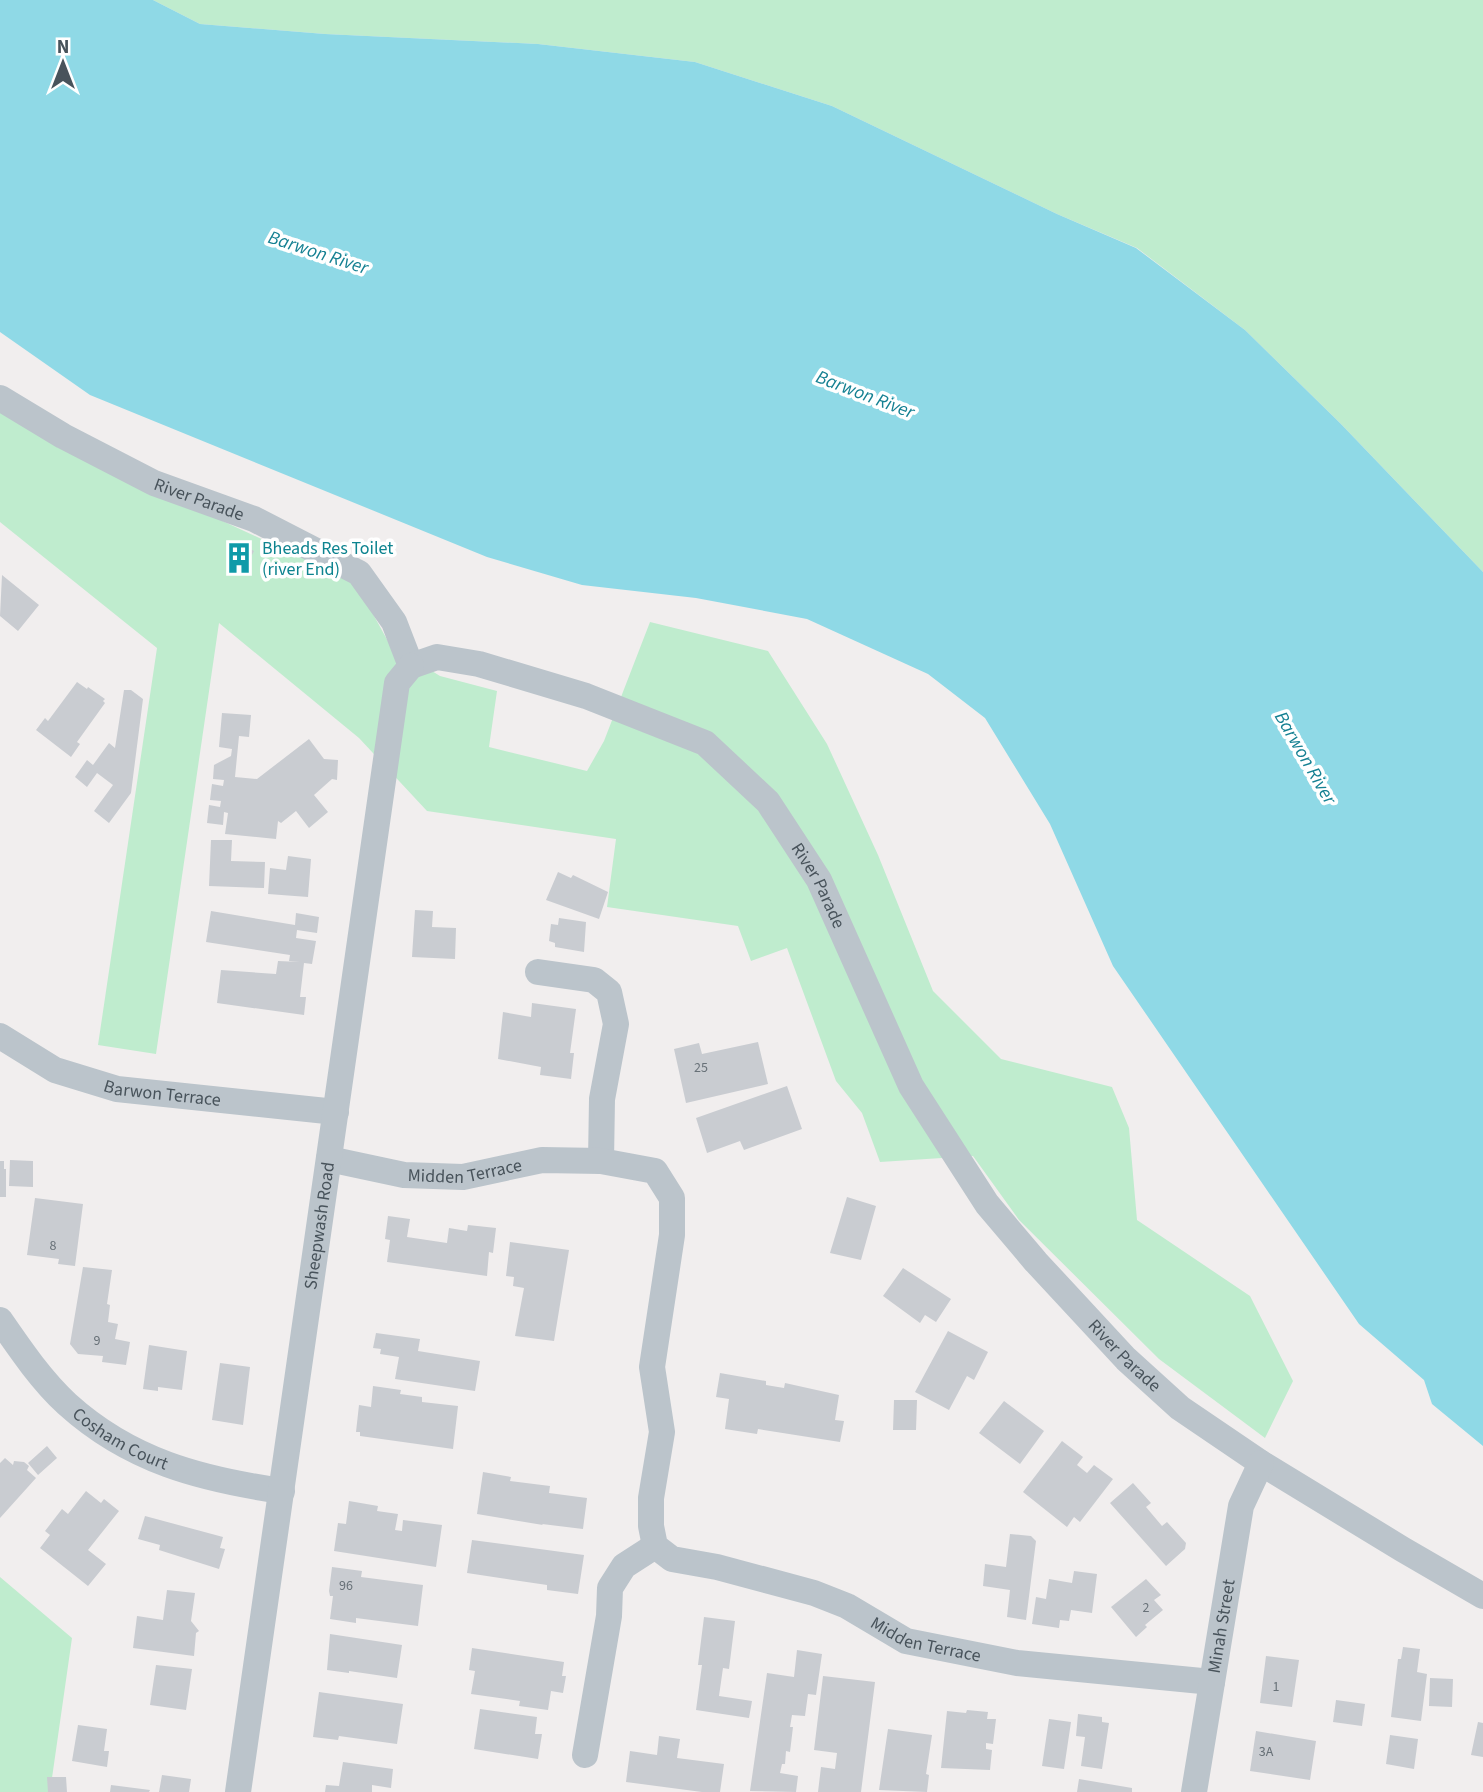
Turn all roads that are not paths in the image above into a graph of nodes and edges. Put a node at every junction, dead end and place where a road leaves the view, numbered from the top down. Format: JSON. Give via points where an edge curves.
{"nodes":[{"id":1,"x":0,"y":398,"type":"edge"},
{"id":2,"x":411,"y":666,"type":"junction"},
{"id":3,"x":538,"y":972,"type":"dead end"},
{"id":4,"x":0,"y":1035,"type":"edge"},
{"id":5,"x":336,"y":1112,"type":"junction"},
{"id":6,"x":329,"y":1159,"type":"junction"},
{"id":7,"x":601,"y":1161,"type":"junction"},
{"id":8,"x":0,"y":1320,"type":"edge"},
{"id":9,"x":1261,"y":1463,"type":"junction"},
{"id":10,"x":282,"y":1491,"type":"junction"},
{"id":11,"x":655,"y":1546,"type":"junction"},
{"id":12,"x":1483,"y":1596,"type":"edge"},
{"id":13,"x":1212,"y":1682,"type":"junction"},
{"id":14,"x":585,"y":1755,"type":"dead end"},
{"id":15,"x":238,"y":1792,"type":"edge"},
{"id":16,"x":1194,"y":1792,"type":"edge"}],
"edges":[{"from":1,"to":2,"type":"street","name":"River Parade","via":[[154,483],[254,519],[359,573],[394,622]]},
{"from":2,"to":5,"type":"street","name":"Sheepwash Road","via":[[397,683]]},
{"from":2,"to":9,"type":"street","name":"River Parade","via":[[437,657],[479,664],[586,696],[705,743],[768,802],[819,880],[911,1086],[987,1204],[1126,1359],[1180,1408]]},
{"from":3,"to":7,"type":"street","via":[[594,980],[609,992],[615,1024],[602,1099]]},
{"from":4,"to":5,"type":"street","name":"Barwon Terrace","via":[[55,1070],[117,1089]]},
{"from":5,"to":6,"type":"street","name":"Sheepwash Road"},
{"from":6,"to":7,"type":"street","name":"Midden Terrace","via":[[404,1175],[463,1177],[542,1160]]},
{"from":6,"to":10,"type":"street","name":"Sheepwash Road"},
{"from":7,"to":11,"type":"street","name":"Midden Terrace","via":[[655,1171],[672,1198],[672,1235],[652,1367],[663,1432],[651,1498]]},
{"from":8,"to":10,"type":"street","name":"Cosham Court","via":[[67,1404],[146,1457],[192,1474]]},
{"from":9,"to":12,"type":"street","name":"River Parade"},
{"from":9,"to":13,"type":"street","name":"Minah Street","via":[[1241,1506]]},
{"from":10,"to":15,"type":"street","name":"Sheepwash Road"},
{"from":11,"to":13,"type":"street","name":"Midden Terrace","via":[[672,1559],[717,1566],[814,1593],[847,1606],[906,1642],[1017,1663]]},
{"from":11,"to":14,"type":"street","via":[[624,1566],[610,1587]]},
{"from":13,"to":16,"type":"street","name":"Minah Street"}]}
